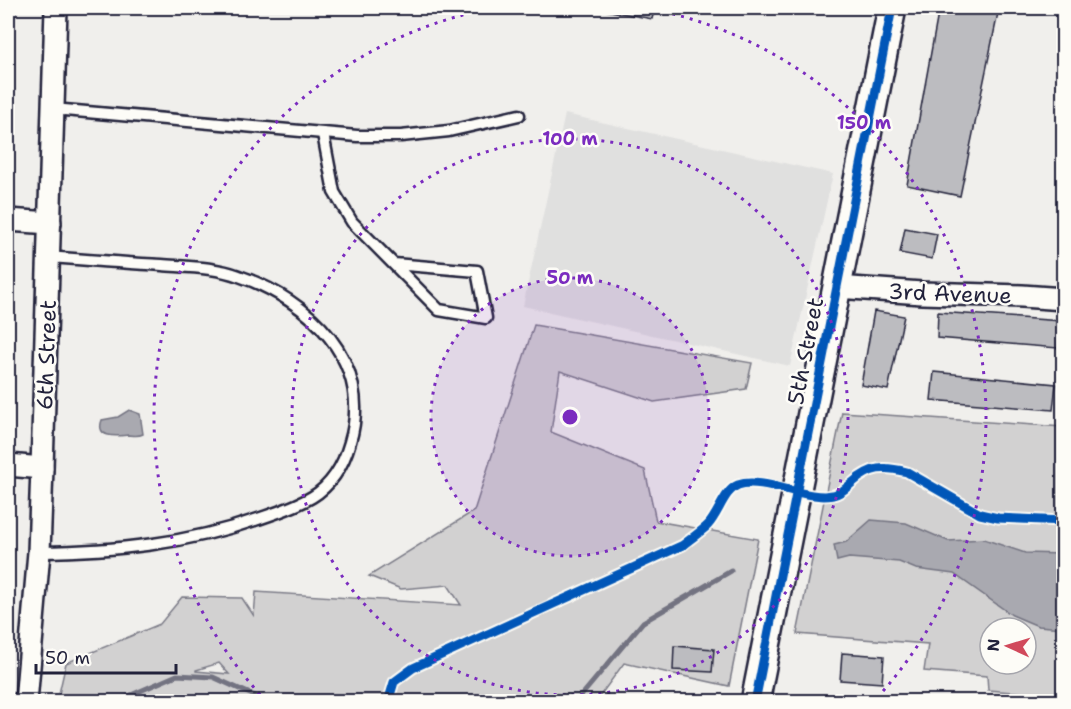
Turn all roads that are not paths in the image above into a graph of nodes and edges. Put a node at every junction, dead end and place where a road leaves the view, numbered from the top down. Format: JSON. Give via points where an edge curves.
{"nodes":[{"id":1,"x":8,"y":8,"type":"edge"},
{"id":2,"x":56,"y":8,"type":"edge"},
{"id":3,"x":892,"y":8,"type":"edge"},
{"id":4,"x":8,"y":15,"type":"edge"},
{"id":5,"x":53,"y":109,"type":"junction"},
{"id":6,"x":519,"y":115,"type":"dead end"},
{"id":7,"x":323,"y":134,"type":"junction"},
{"id":8,"x":8,"y":220,"type":"edge"},
{"id":9,"x":50,"y":223,"type":"junction"},
{"id":10,"x":49,"y":257,"type":"junction"},
{"id":11,"x":394,"y":264,"type":"junction"},
{"id":12,"x":837,"y":287,"type":"junction"},
{"id":13,"x":1064,"y":299,"type":"edge"},
{"id":14,"x":8,"y":465,"type":"edge"},
{"id":15,"x":42,"y":468,"type":"junction"},
{"id":16,"x":39,"y":552,"type":"junction"},
{"id":17,"x":26,"y":702,"type":"edge"},
{"id":18,"x":755,"y":702,"type":"edge"}],
"edges":[{"from":1,"to":4,"type":"lane"},
{"from":2,"to":5,"type":"street","name":"6th Street"},
{"from":3,"to":12,"type":"street","name":"5th Street"},
{"from":5,"to":7,"type":"lane"},
{"from":5,"to":9,"type":"street","name":"6th Street"},
{"from":6,"to":7,"type":"lane","via":[[449,131],[401,136]]},
{"from":7,"to":11,"type":"lane","via":[[334,192],[352,222]]},
{"from":8,"to":9,"type":"street"},
{"from":9,"to":10,"type":"street","name":"6th Street"},
{"from":10,"to":15,"type":"street","name":"6th Street"},
{"from":10,"to":16,"type":"lane","via":[[202,268],[237,275],[274,290],[310,315],[346,362],[354,387],[355,415],[344,461],[315,495],[289,508],[179,541],[90,552]]},
{"from":11,"to":11,"type":"lane","via":[[477,272],[486,318],[439,310]]},
{"from":12,"to":13,"type":"street","name":"3rd Avenue"},
{"from":12,"to":18,"type":"street","name":"5th Street"},
{"from":14,"to":15,"type":"street"},
{"from":15,"to":16,"type":"street","name":"6th Street"},
{"from":16,"to":17,"type":"street","name":"6th Street"}]}
